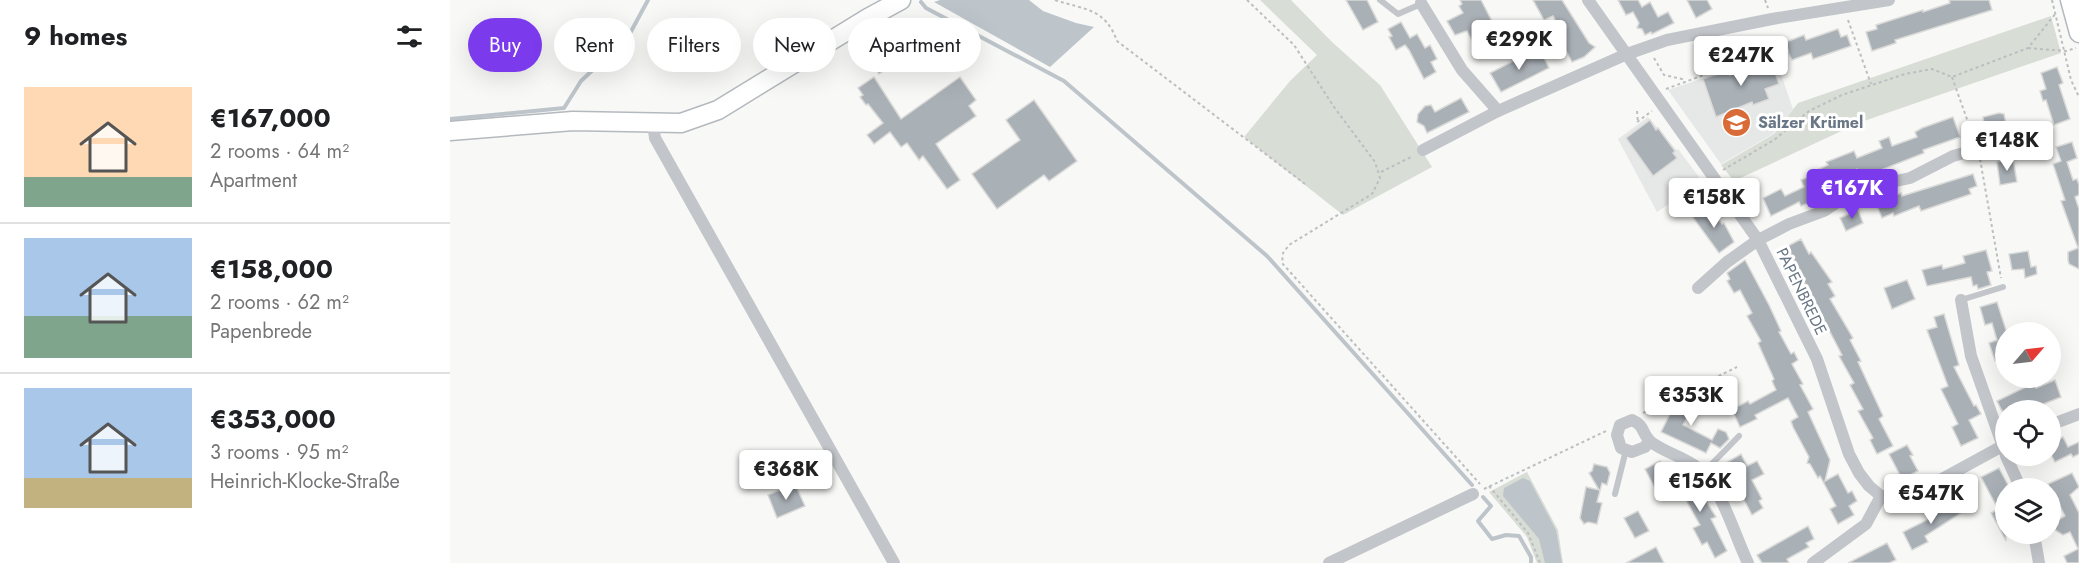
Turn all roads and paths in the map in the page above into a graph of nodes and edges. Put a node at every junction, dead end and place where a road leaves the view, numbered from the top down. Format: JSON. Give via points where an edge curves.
{"nodes":[{"id":1,"x":901,"y":0,"type":"edge"},
{"id":2,"x":1055,"y":0,"type":"edge"},
{"id":3,"x":1248,"y":0,"type":"edge"},
{"id":4,"x":1380,"y":0,"type":"edge"},
{"id":5,"x":1588,"y":0,"type":"edge"},
{"id":6,"x":1889,"y":0,"type":"edge"},
{"id":7,"x":2052,"y":0,"type":"edge"},
{"id":8,"x":2070,"y":0,"type":"edge"},
{"id":9,"x":1422,"y":3,"type":"joint"},
{"id":10,"x":1844,"y":9,"type":"junction"},
{"id":11,"x":2056,"y":14,"type":"junction"},
{"id":12,"x":2079,"y":33,"type":"edge"},
{"id":13,"x":1650,"y":46,"type":"junction"},
{"id":14,"x":1754,"y":47,"type":"dead end"},
{"id":15,"x":2079,"y":47,"type":"edge"},
{"id":16,"x":2028,"y":48,"type":"junction"},
{"id":17,"x":2066,"y":51,"type":"junction"},
{"id":18,"x":1627,"y":54,"type":"junction"},
{"id":19,"x":1723,"y":54,"type":"dead end"},
{"id":20,"x":1726,"y":64,"type":"junction"},
{"id":21,"x":1727,"y":69,"type":"dead end"},
{"id":22,"x":1952,"y":77,"type":"junction"},
{"id":23,"x":1684,"y":82,"type":"junction"},
{"id":24,"x":1871,"y":84,"type":"junction"},
{"id":25,"x":1665,"y":89,"type":"dead end"},
{"id":26,"x":2079,"y":97,"type":"edge"},
{"id":27,"x":1654,"y":110,"type":"dead end"},
{"id":28,"x":1498,"y":111,"type":"junction"},
{"id":29,"x":1637,"y":111,"type":"dead end"},
{"id":30,"x":653,"y":124,"type":"junction"},
{"id":31,"x":450,"y":131,"type":"edge"},
{"id":32,"x":1978,"y":149,"type":"junction"},
{"id":33,"x":1423,"y":150,"type":"joint"},
{"id":34,"x":1723,"y":170,"type":"dead end"},
{"id":35,"x":1380,"y":173,"type":"junction"},
{"id":36,"x":1305,"y":183,"type":"dead end"},
{"id":37,"x":1758,"y":240,"type":"junction"},
{"id":38,"x":2003,"y":287,"type":"joint"},
{"id":39,"x":1698,"y":288,"type":"dead end"},
{"id":40,"x":1961,"y":300,"type":"joint"},
{"id":41,"x":1737,"y":367,"type":"dead end"},
{"id":42,"x":2079,"y":414,"type":"edge"},
{"id":43,"x":1632,"y":420,"type":"junction"},
{"id":44,"x":2061,"y":421,"type":"edge"},
{"id":45,"x":1995,"y":422,"type":"edge"},
{"id":46,"x":1620,"y":425,"type":"junction"},
{"id":47,"x":1739,"y":436,"type":"dead end"},
{"id":48,"x":1649,"y":441,"type":"junction"},
{"id":49,"x":1626,"y":450,"type":"junction"},
{"id":50,"x":1995,"y":455,"type":"edge"},
{"id":51,"x":1702,"y":473,"type":"junction"},
{"id":52,"x":1489,"y":486,"type":"junction"},
{"id":53,"x":1479,"y":491,"type":"junction"},
{"id":54,"x":1615,"y":494,"type":"dead end"},
{"id":55,"x":1881,"y":496,"type":"junction"},
{"id":56,"x":2036,"y":544,"type":"edge"},
{"id":57,"x":894,"y":563,"type":"edge"},
{"id":58,"x":1329,"y":563,"type":"edge"},
{"id":59,"x":1540,"y":563,"type":"edge"},
{"id":60,"x":1748,"y":563,"type":"edge"},
{"id":61,"x":1813,"y":563,"type":"edge"},
{"id":62,"x":2039,"y":563,"type":"edge"}],
"edges":[{"from":1,"to":30,"type":"main road","via":[[718,110],[681,123]]},
{"from":2,"to":36,"type":"path","via":[[1104,16],[1117,40]]},
{"from":3,"to":35,"type":"path","via":[[1294,45]]},
{"from":4,"to":9,"type":"lane","via":[[1398,14]]},
{"from":5,"to":18,"type":"street","name":"PAPENBREDE"},
{"from":6,"to":10,"type":"street"},
{"from":7,"to":11,"type":"path"},
{"from":8,"to":12,"type":"main road"},
{"from":9,"to":28,"type":"street","via":[[1462,70]]},
{"from":10,"to":13,"type":"street","via":[[1772,19]]},
{"from":10,"to":24,"type":"path"},
{"from":11,"to":16,"type":"path"},
{"from":11,"to":17,"type":"path"},
{"from":13,"to":18,"type":"street"},
{"from":13,"to":23,"type":"path","via":[[1664,75]]},
{"from":14,"to":20,"type":"path","via":[[1757,58]]},
{"from":15,"to":17,"type":"path"},
{"from":16,"to":17,"type":"path"},
{"from":16,"to":22,"type":"path"},
{"from":17,"to":26,"type":"path","via":[[2071,80]]},
{"from":18,"to":28,"type":"street"},
{"from":18,"to":37,"type":"street","name":"PAPENBREDE"},
{"from":19,"to":20,"type":"path"},
{"from":20,"to":21,"type":"path"},
{"from":20,"to":23,"type":"path"},
{"from":22,"to":24,"type":"path","via":[[1932,69]]},
{"from":22,"to":32,"type":"path"},
{"from":23,"to":25,"type":"path"},
{"from":24,"to":34,"type":"path","via":[[1809,111],[1774,140]]},
{"from":27,"to":29,"type":"path","via":[[1638,122]]},
{"from":28,"to":33,"type":"street"},
{"from":30,"to":31,"type":"main road","via":[[573,121]]},
{"from":30,"to":57,"type":"street","via":[[655,138]]},
{"from":32,"to":37,"type":"street","via":[[1953,156],[1910,178],[1855,190],[1824,211]]},
{"from":32,"to":38,"type":"path"},
{"from":33,"to":35,"type":"path"},
{"from":35,"to":53,"type":"path","via":[[1372,194],[1289,245],[1282,263]]},
{"from":37,"to":39,"type":"street"},
{"from":37,"to":55,"type":"street","name":"PAPENBREDE","via":[[1817,359],[1849,454],[1869,486]]},
{"from":38,"to":40,"type":"lane"},
{"from":40,"to":45,"type":"street","via":[[1971,356]]},
{"from":41,"to":43,"type":"path"},
{"from":42,"to":44,"type":"street"},
{"from":43,"to":46,"type":"street"},
{"from":43,"to":48,"type":"street","via":[[1641,424]]},
{"from":46,"to":49,"type":"street","via":[[1617,435],[1621,448]]},
{"from":46,"to":52,"type":"path"},
{"from":47,"to":51,"type":"lane"},
{"from":48,"to":49,"type":"street","via":[[1645,447]]},
{"from":48,"to":51,"type":"street","via":[[1682,457]]},
{"from":49,"to":54,"type":"lane"},
{"from":50,"to":55,"type":"street","via":[[1909,497]]},
{"from":51,"to":60,"type":"street","via":[[1719,496]]},
{"from":52,"to":53,"type":"path"},
{"from":52,"to":59,"type":"path","via":[[1528,533]]},
{"from":53,"to":58,"type":"street"},
{"from":55,"to":61,"type":"street","via":[[1866,524]]},
{"from":56,"to":62,"type":"street"}]}
